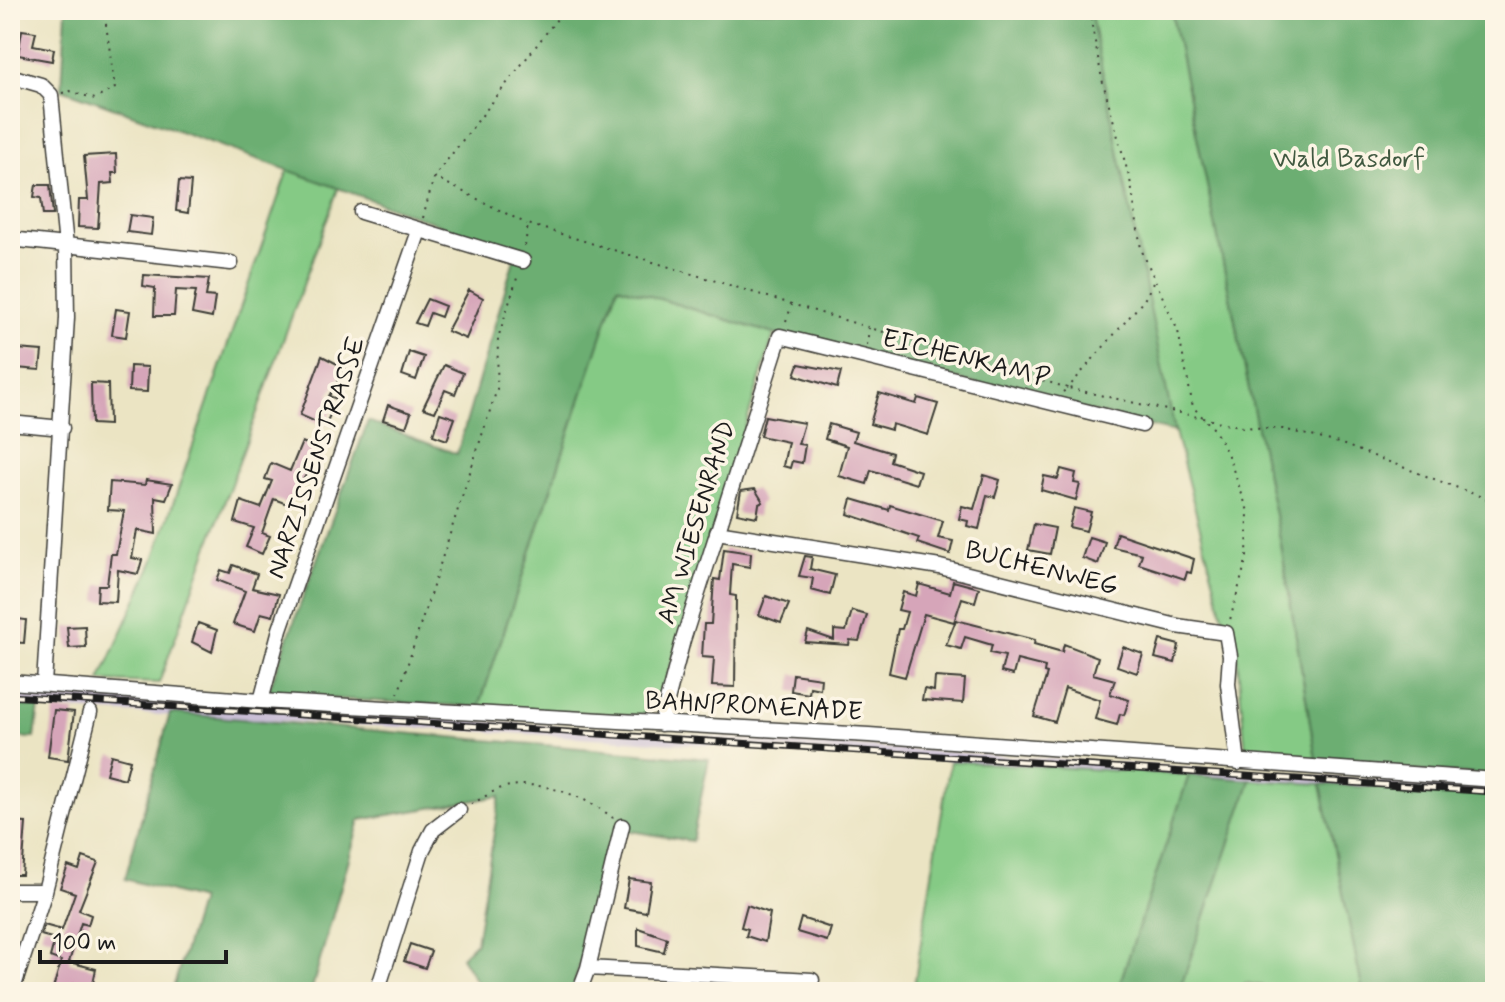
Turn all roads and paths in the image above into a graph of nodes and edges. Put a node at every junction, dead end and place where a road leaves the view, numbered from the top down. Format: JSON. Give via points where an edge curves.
{"nodes":[{"id":1,"x":104,"y":10,"type":"edge"},
{"id":2,"x":564,"y":10,"type":"edge"},
{"id":3,"x":1089,"y":10,"type":"edge"},
{"id":4,"x":10,"y":76,"type":"edge"},
{"id":5,"x":51,"y":95,"type":"junction"},
{"id":6,"x":434,"y":177,"type":"junction"},
{"id":7,"x":361,"y":212,"type":"dead end"},
{"id":8,"x":528,"y":224,"type":"junction"},
{"id":9,"x":419,"y":231,"type":"junction"},
{"id":10,"x":10,"y":239,"type":"edge"},
{"id":11,"x":66,"y":246,"type":"junction"},
{"id":12,"x":523,"y":261,"type":"junction"},
{"id":13,"x":231,"y":263,"type":"dead end"},
{"id":14,"x":1154,"y":281,"type":"junction"},
{"id":15,"x":793,"y":304,"type":"junction"},
{"id":16,"x":869,"y":327,"type":"junction"},
{"id":17,"x":780,"y":336,"type":"junction"},
{"id":18,"x":866,"y":357,"type":"junction"},
{"id":19,"x":1068,"y":388,"type":"junction"},
{"id":20,"x":1054,"y":404,"type":"junction"},
{"id":21,"x":1201,"y":417,"type":"junction"},
{"id":22,"x":10,"y":423,"type":"edge"},
{"id":23,"x":1142,"y":425,"type":"dead end"},
{"id":24,"x":62,"y":428,"type":"junction"},
{"id":25,"x":1495,"y":502,"type":"edge"},
{"id":26,"x":717,"y":532,"type":"junction"},
{"id":27,"x":1226,"y":633,"type":"junction"},
{"id":28,"x":10,"y":682,"type":"edge"},
{"id":29,"x":44,"y":684,"type":"junction"},
{"id":30,"x":261,"y":701,"type":"junction"},
{"id":31,"x":394,"y":707,"type":"junction"},
{"id":32,"x":90,"y":712,"type":"dead end"},
{"id":33,"x":661,"y":724,"type":"junction"},
{"id":34,"x":1238,"y":763,"type":"junction"},
{"id":35,"x":1495,"y":780,"type":"edge"},
{"id":36,"x":459,"y":810,"type":"joint"},
{"id":37,"x":622,"y":826,"type":"joint"},
{"id":38,"x":10,"y":891,"type":"edge"},
{"id":39,"x":45,"y":891,"type":"junction"},
{"id":40,"x":588,"y":968,"type":"junction"},
{"id":41,"x":812,"y":980,"type":"dead end"},
{"id":42,"x":12,"y":992,"type":"edge"},
{"id":43,"x":377,"y":992,"type":"edge"},
{"id":44,"x":579,"y":992,"type":"edge"}],
"edges":[{"from":1,"to":5,"type":"path","via":[[115,88],[95,99],[70,91]]},
{"from":2,"to":6,"type":"path"},
{"from":3,"to":14,"type":"path","via":[[1131,184],[1141,249]]},
{"from":4,"to":5,"type":"street","via":[[41,85]]},
{"from":5,"to":11,"type":"street"},
{"from":6,"to":8,"type":"path"},
{"from":6,"to":9,"type":"path"},
{"from":7,"to":9,"type":"street"},
{"from":8,"to":12,"type":"path"},
{"from":8,"to":15,"type":"path"},
{"from":9,"to":12,"type":"street"},
{"from":9,"to":30,"type":"street","name":"NARZISSENSTRASSE","via":[[280,629]]},
{"from":10,"to":11,"type":"street"},
{"from":11,"to":13,"type":"street"},
{"from":11,"to":24,"type":"street"},
{"from":12,"to":31,"type":"path","via":[[498,338],[497,389]]},
{"from":14,"to":19,"type":"path","via":[[1144,300]]},
{"from":14,"to":21,"type":"path","via":[[1178,331],[1193,407]]},
{"from":15,"to":16,"type":"path"},
{"from":15,"to":17,"type":"path"},
{"from":16,"to":18,"type":"path"},
{"from":16,"to":19,"type":"path"},
{"from":17,"to":18,"type":"street","name":"EICHENKAMP"},
{"from":17,"to":26,"type":"street","name":"AM WIESENRAND"},
{"from":18,"to":20,"type":"street","name":"EICHENKAMP"},
{"from":19,"to":20,"type":"path"},
{"from":19,"to":21,"type":"path"},
{"from":20,"to":23,"type":"street","name":"EICHENKAMP"},
{"from":21,"to":25,"type":"path","via":[[1339,443]]},
{"from":21,"to":27,"type":"path","via":[[1227,453],[1248,511],[1247,557]]},
{"from":22,"to":24,"type":"street"},
{"from":24,"to":29,"type":"street"},
{"from":26,"to":27,"type":"street","name":"BUCHENWEG","via":[[940,567],[1177,626]]},
{"from":26,"to":33,"type":"street","name":"AM WIESENRAND"},
{"from":27,"to":34,"type":"street"},
{"from":28,"to":29,"type":"street","name":"BAHNPROMENADE"},
{"from":29,"to":30,"type":"street","name":"BAHNPROMENADE"},
{"from":30,"to":31,"type":"street","name":"BAHNPROMENADE"},
{"from":31,"to":33,"type":"street","name":"BAHNPROMENADE"},
{"from":32,"to":39,"type":"street"},
{"from":33,"to":34,"type":"street","name":"BAHNPROMENADE"},
{"from":34,"to":35,"type":"street","name":"BAHNPROMENADE"},
{"from":36,"to":37,"type":"path","via":[[502,788],[544,787],[593,803]]},
{"from":36,"to":43,"type":"street","via":[[433,830],[422,851]]},
{"from":37,"to":40,"type":"street"},
{"from":38,"to":39,"type":"street"},
{"from":39,"to":42,"type":"street"},
{"from":40,"to":41,"type":"street"},
{"from":40,"to":44,"type":"street"}]}
